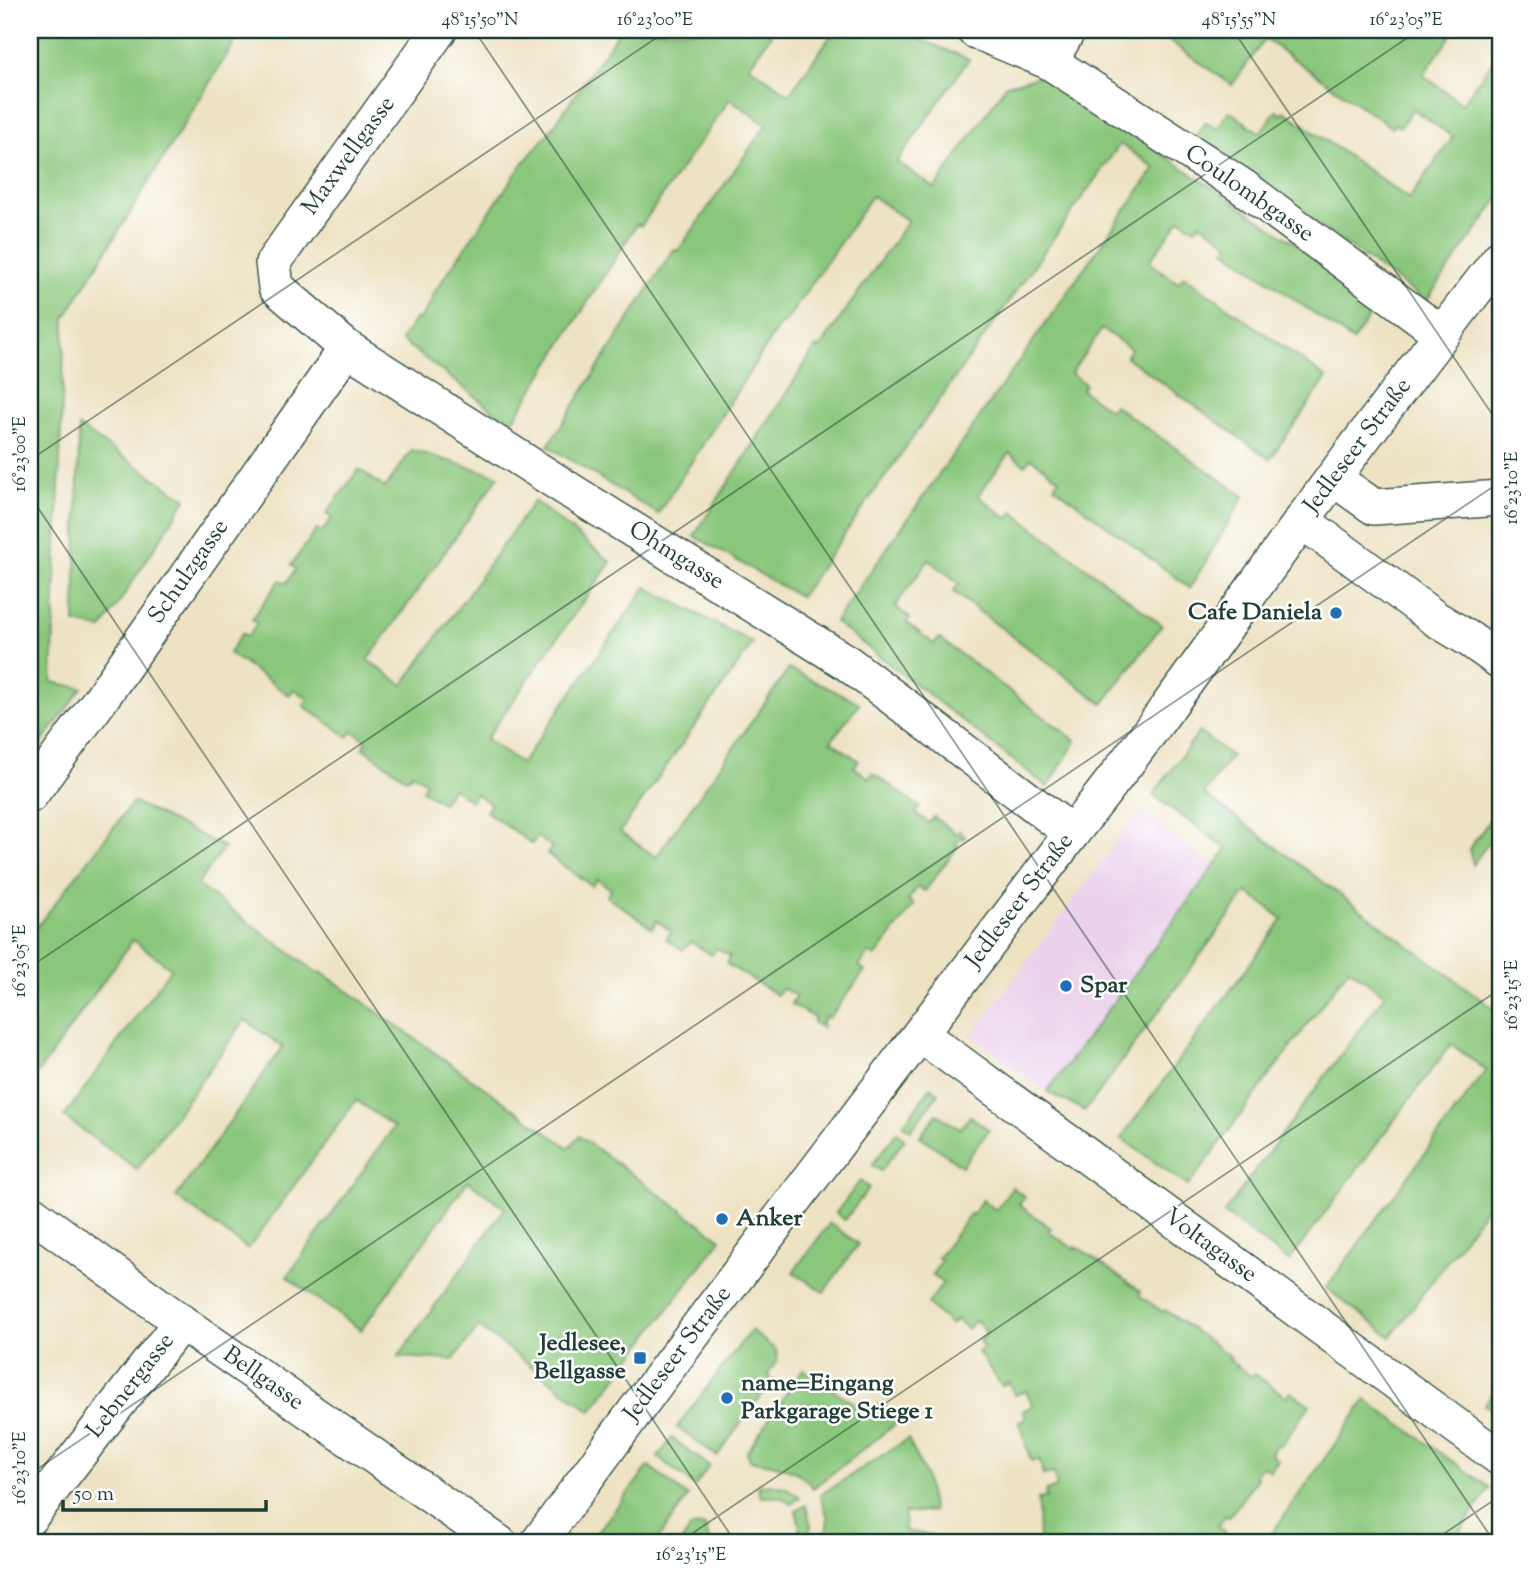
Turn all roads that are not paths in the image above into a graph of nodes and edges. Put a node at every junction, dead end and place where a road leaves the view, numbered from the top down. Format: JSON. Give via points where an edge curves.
{"nodes":[{"id":1,"x":439,"y":30,"type":"edge"},
{"id":2,"x":974,"y":30,"type":"edge"},
{"id":3,"x":1068,"y":30,"type":"edge"},
{"id":4,"x":1051,"y":62,"type":"junction"},
{"id":5,"x":1500,"y":258,"type":"edge"},
{"id":6,"x":276,"y":287,"type":"joint"},
{"id":7,"x":1442,"y":334,"type":"junction"},
{"id":8,"x":347,"y":348,"type":"junction"},
{"id":9,"x":1333,"y":478,"type":"junction"},
{"id":10,"x":1500,"y":498,"type":"edge"},
{"id":11,"x":1302,"y":521,"type":"junction"},
{"id":12,"x":1500,"y":661,"type":"edge"},
{"id":13,"x":30,"y":795,"type":"edge"},
{"id":14,"x":1072,"y":833,"type":"junction"},
{"id":15,"x":920,"y":1034,"type":"junction"},
{"id":16,"x":30,"y":1212,"type":"edge"},
{"id":17,"x":181,"y":1322,"type":"junction"},
{"id":18,"x":1500,"y":1458,"type":"edge"},
{"id":19,"x":30,"y":1517,"type":"edge"},
{"id":20,"x":499,"y":1543,"type":"edge"},
{"id":21,"x":538,"y":1543,"type":"edge"}],
"edges":[{"from":1,"to":6,"type":"street","name":"Maxwellgasse","via":[[273,263]]},
{"from":2,"to":4,"type":"street","name":"Coulombgasse"},
{"from":3,"to":4,"type":"street"},
{"from":4,"to":7,"type":"street","name":"Coulombgasse","via":[[1243,187]]},
{"from":5,"to":7,"type":"street","name":"Jedleseer Straße"},
{"from":6,"to":8,"type":"street","name":"Ohmgasse"},
{"from":7,"to":9,"type":"street","name":"Jedleseer Straße"},
{"from":8,"to":13,"type":"street","name":"Schulzgasse"},
{"from":8,"to":14,"type":"street","name":"Ohmgasse","via":[[846,662]]},
{"from":9,"to":10,"type":"street","via":[[1374,507]]},
{"from":9,"to":11,"type":"street","name":"Jedleseer Straße"},
{"from":11,"to":12,"type":"street"},
{"from":11,"to":14,"type":"street","name":"Jedleseer Straße"},
{"from":14,"to":15,"type":"street","name":"Jedleseer Straße"},
{"from":15,"to":18,"type":"street","name":"Voltagasse"},
{"from":15,"to":21,"type":"street","name":"Jedleseer Straße"},
{"from":16,"to":17,"type":"street","name":"Bellgasse"},
{"from":17,"to":19,"type":"street","name":"Lebnergasse"},
{"from":17,"to":20,"type":"street","name":"Bellgasse"}]}
